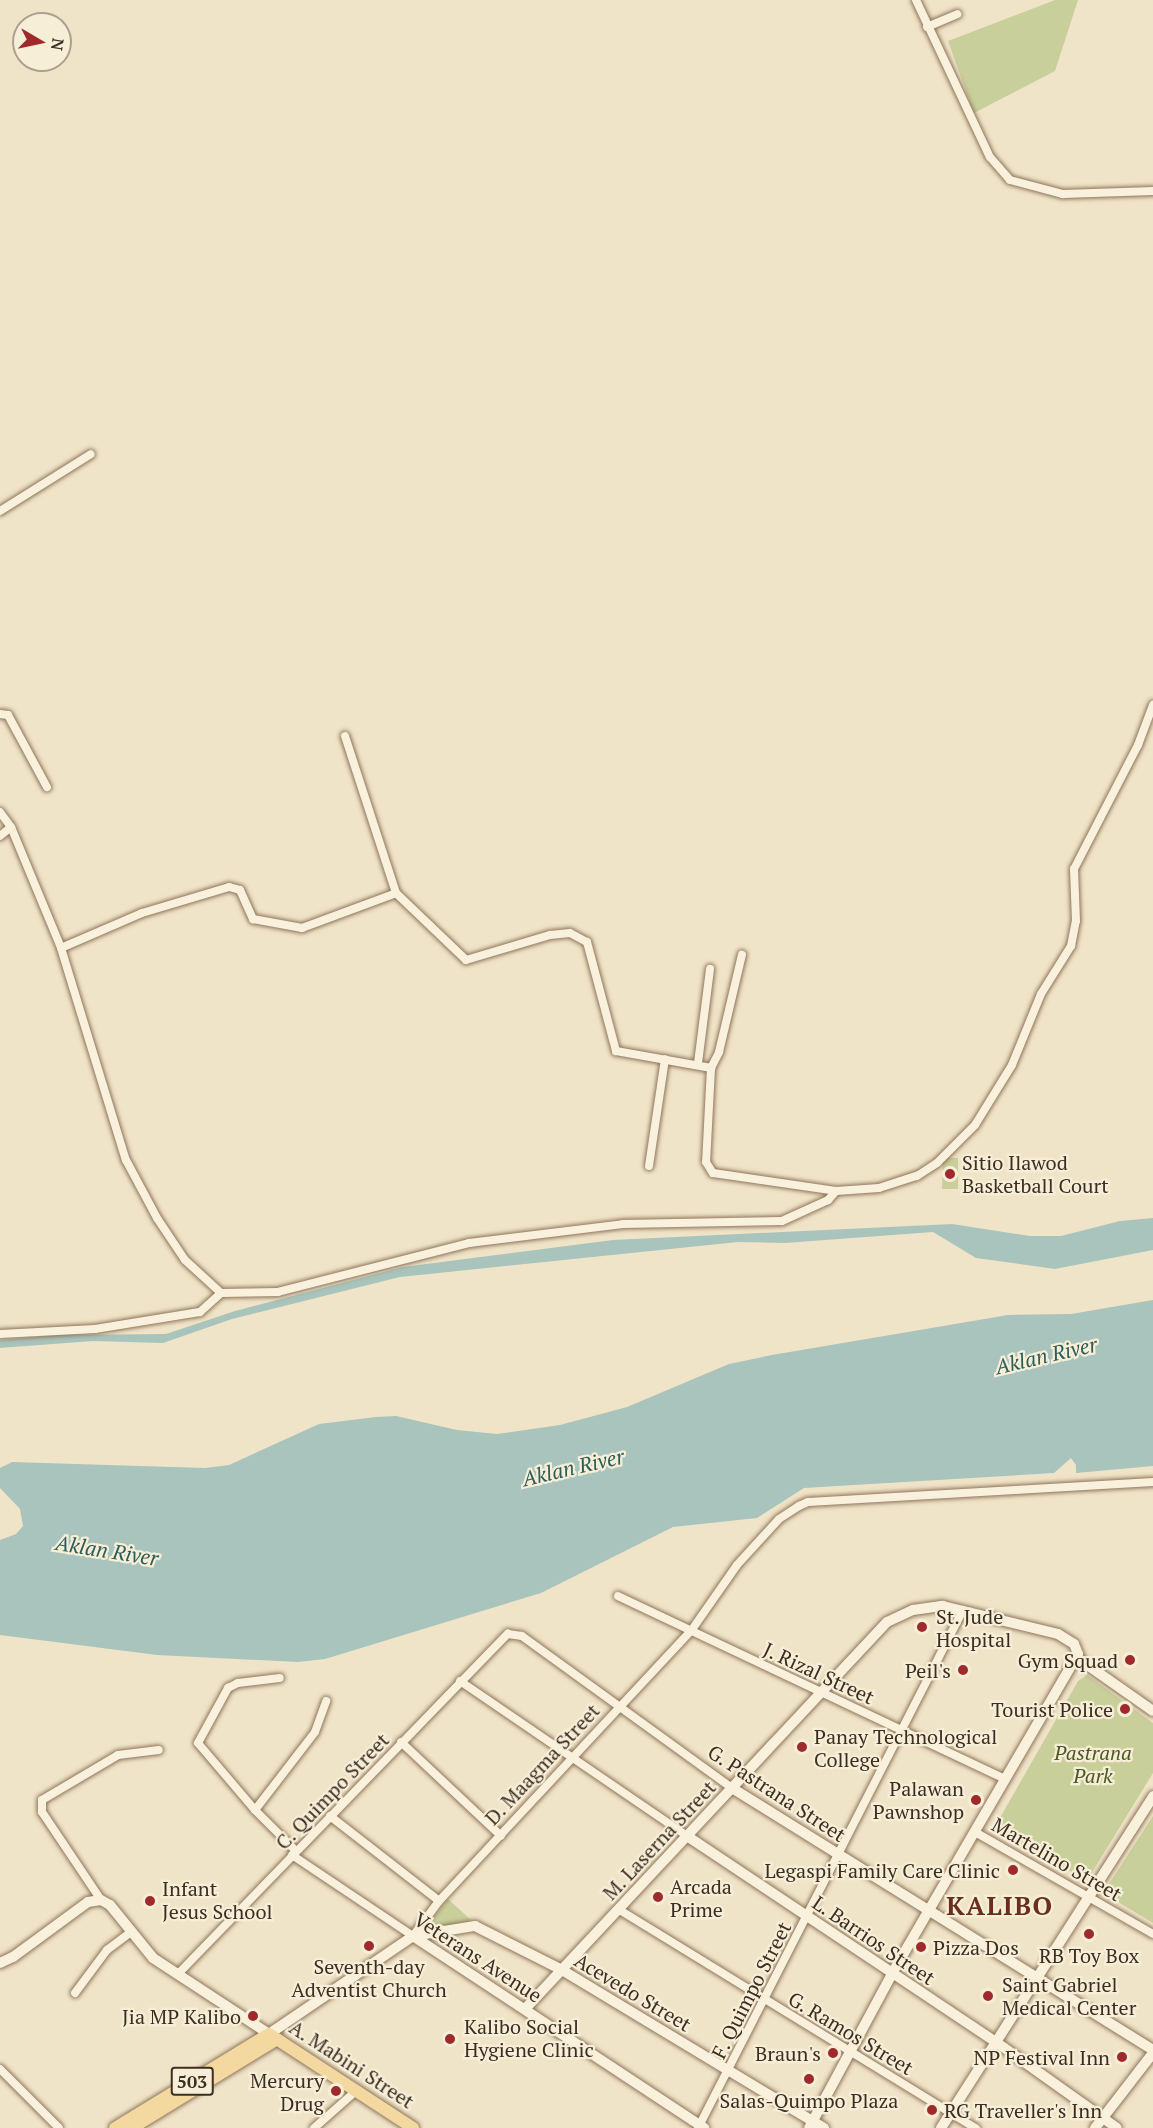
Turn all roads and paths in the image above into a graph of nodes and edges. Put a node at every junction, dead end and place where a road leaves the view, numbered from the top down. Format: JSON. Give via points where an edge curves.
{"nodes":[{"id":1,"x":916,"y":0,"type":"edge"},
{"id":2,"x":957,"y":14,"type":"dead end"},
{"id":3,"x":927,"y":27,"type":"junction"},
{"id":4,"x":1153,"y":191,"type":"edge"},
{"id":5,"x":91,"y":454,"type":"dead end"},
{"id":6,"x":0,"y":511,"type":"edge"},
{"id":7,"x":1153,"y":705,"type":"edge"},
{"id":8,"x":0,"y":714,"type":"edge"},
{"id":9,"x":345,"y":735,"type":"dead end"},
{"id":10,"x":47,"y":787,"type":"dead end"},
{"id":11,"x":0,"y":812,"type":"edge"},
{"id":12,"x":10,"y":827,"type":"junction"},
{"id":13,"x":0,"y":836,"type":"edge"},
{"id":14,"x":396,"y":893,"type":"junction"},
{"id":15,"x":61,"y":948,"type":"junction"},
{"id":16,"x":742,"y":956,"type":"dead end"},
{"id":17,"x":710,"y":969,"type":"dead end"},
{"id":18,"x":665,"y":1059,"type":"junction"},
{"id":19,"x":698,"y":1063,"type":"junction"},
{"id":20,"x":711,"y":1068,"type":"junction"},
{"id":21,"x":649,"y":1166,"type":"dead end"},
{"id":22,"x":836,"y":1191,"type":"junction"},
{"id":23,"x":220,"y":1293,"type":"junction"},
{"id":24,"x":0,"y":1334,"type":"edge"},
{"id":25,"x":1153,"y":1482,"type":"edge"},
{"id":26,"x":618,"y":1596,"type":"dead end"},
{"id":27,"x":963,"y":1610,"type":"junction"},
{"id":28,"x":691,"y":1632,"type":"junction"},
{"id":29,"x":511,"y":1633,"type":"joint"},
{"id":30,"x":1077,"y":1655,"type":"junction"},
{"id":31,"x":280,"y":1678,"type":"dead end"},
{"id":32,"x":460,"y":1681,"type":"junction"},
{"id":33,"x":821,"y":1692,"type":"junction"},
{"id":34,"x":326,"y":1701,"type":"dead end"},
{"id":35,"x":621,"y":1709,"type":"junction"},
{"id":36,"x":1153,"y":1711,"type":"edge"},
{"id":37,"x":902,"y":1730,"type":"junction"},
{"id":38,"x":401,"y":1742,"type":"junction"},
{"id":39,"x":159,"y":1750,"type":"dead end"},
{"id":40,"x":574,"y":1759,"type":"junction"},
{"id":41,"x":1006,"y":1779,"type":"junction"},
{"id":42,"x":732,"y":1788,"type":"junction"},
{"id":43,"x":1153,"y":1796,"type":"edge"},
{"id":44,"x":255,"y":1810,"type":"junction"},
{"id":45,"x":330,"y":1816,"type":"junction"},
{"id":46,"x":975,"y":1832,"type":"junction"},
{"id":47,"x":501,"y":1836,"type":"junction"},
{"id":48,"x":687,"y":1836,"type":"junction"},
{"id":49,"x":294,"y":1853,"type":"junction"},
{"id":50,"x":838,"y":1854,"type":"junction"},
{"id":51,"x":1089,"y":1896,"type":"junction"},
{"id":52,"x":101,"y":1900,"type":"junction"},
{"id":53,"x":439,"y":1901,"type":"junction"},
{"id":54,"x":618,"y":1909,"type":"junction"},
{"id":55,"x":929,"y":1911,"type":"junction"},
{"id":56,"x":807,"y":1917,"type":"junction"},
{"id":57,"x":131,"y":1932,"type":"junction"},
{"id":58,"x":1153,"y":1934,"type":"edge"},
{"id":59,"x":413,"y":1936,"type":"junction"},
{"id":60,"x":0,"y":1963,"type":"edge"},
{"id":61,"x":562,"y":1970,"type":"junction"},
{"id":62,"x":178,"y":1974,"type":"junction"},
{"id":63,"x":892,"y":1974,"type":"junction"},
{"id":64,"x":1037,"y":1978,"type":"junction"},
{"id":65,"x":75,"y":1993,"type":"dead end"},
{"id":66,"x":764,"y":1999,"type":"junction"},
{"id":67,"x":525,"y":2009,"type":"junction"},
{"id":68,"x":275,"y":2033,"type":"junction"},
{"id":69,"x":996,"y":2042,"type":"junction"},
{"id":70,"x":1153,"y":2052,"type":"edge"},
{"id":71,"x":852,"y":2053,"type":"junction"},
{"id":72,"x":0,"y":2069,"type":"edge"},
{"id":73,"x":728,"y":2070,"type":"junction"},
{"id":74,"x":356,"y":2091,"type":"junction"},
{"id":75,"x":951,"y":2113,"type":"junction"},
{"id":76,"x":1103,"y":2118,"type":"junction"},
{"id":77,"x":811,"y":2125,"type":"edge"},
{"id":78,"x":701,"y":2127,"type":"edge"},
{"id":79,"x":59,"y":2128,"type":"edge"},
{"id":80,"x":115,"y":2128,"type":"edge"},
{"id":81,"x":132,"y":2128,"type":"edge"},
{"id":82,"x":314,"y":2128,"type":"edge"},
{"id":83,"x":413,"y":2128,"type":"edge"},
{"id":84,"x":824,"y":2128,"type":"edge"},
{"id":85,"x":941,"y":2128,"type":"edge"},
{"id":86,"x":975,"y":2128,"type":"edge"},
{"id":87,"x":1095,"y":2128,"type":"edge"},
{"id":88,"x":1117,"y":2128,"type":"edge"}],
"edges":[{"from":1,"to":3,"type":"street"},
{"from":2,"to":3,"type":"street"},
{"from":3,"to":4,"type":"street","via":[[990,157],[1010,180],[1063,194]]},
{"from":5,"to":6,"type":"street"},
{"from":7,"to":22,"type":"street","via":[[1138,746],[1072,879],[1076,921],[1071,946],[1041,994],[1012,1065],[975,1125],[937,1163],[917,1176],[879,1188]]},
{"from":8,"to":10,"type":"street","via":[[8,715]]},
{"from":9,"to":14,"type":"street"},
{"from":11,"to":12,"type":"street"},
{"from":12,"to":13,"type":"street"},
{"from":12,"to":15,"type":"street"},
{"from":14,"to":15,"type":"street","via":[[302,928],[250,918],[240,890],[229,887],[142,913]]},
{"from":14,"to":18,"type":"street","via":[[466,960],[550,935],[580,936],[591,951],[616,1051]]},
{"from":15,"to":23,"type":"street","via":[[126,1160],[156,1218],[185,1260]]},
{"from":16,"to":20,"type":"street","via":[[719,1052]]},
{"from":17,"to":19,"type":"street"},
{"from":18,"to":19,"type":"street"},
{"from":18,"to":21,"type":"street"},
{"from":19,"to":20,"type":"street"},
{"from":20,"to":22,"type":"street","via":[[706,1162],[710,1169]]},
{"from":22,"to":23,"type":"street","via":[[828,1200],[782,1221],[622,1224],[469,1242],[278,1292]]},
{"from":23,"to":24,"type":"street","via":[[200,1312],[95,1329]]},
{"from":25,"to":28,"type":"street","name":"D. Maagma Street","via":[[808,1502],[779,1519],[744,1557]]},
{"from":26,"to":28,"type":"street","name":"J. Rizal Street"},
{"from":27,"to":30,"type":"street","name":"M. Laserna Street","via":[[1058,1634],[1074,1644]]},
{"from":27,"to":33,"type":"street","name":"M. Laserna Street","via":[[924,1607],[893,1619]]},
{"from":27,"to":37,"type":"street","name":"F. Quimpo Street"},
{"from":28,"to":33,"type":"street","name":"J. Rizal Street"},
{"from":28,"to":35,"type":"street","name":"D. Maagma Street"},
{"from":29,"to":32,"type":"street","name":"C. Quimpo Street"},
{"from":29,"to":35,"type":"street","name":"G. Pastrana Street","via":[[519,1634]]},
{"from":30,"to":36,"type":"street","name":"M. Laserna Street"},
{"from":30,"to":41,"type":"street"},
{"from":31,"to":44,"type":"street","name":"Veterans Avenue","via":[[238,1683],[228,1689],[198,1743]]},
{"from":32,"to":38,"type":"street","name":"C. Quimpo Street"},
{"from":32,"to":40,"type":"street","name":"L. Barrios Street"},
{"from":33,"to":37,"type":"street","name":"J. Rizal Street"},
{"from":33,"to":42,"type":"street","name":"M. Laserna Street"},
{"from":34,"to":44,"type":"street","via":[[315,1732]]},
{"from":35,"to":40,"type":"street","name":"D. Maagma Street"},
{"from":35,"to":42,"type":"street","name":"G. Pastrana Street"},
{"from":37,"to":41,"type":"street","name":"J. Rizal Street"},
{"from":37,"to":50,"type":"street","name":"F. Quimpo Street"},
{"from":38,"to":45,"type":"street","name":"C. Quimpo Street"},
{"from":38,"to":47,"type":"street"},
{"from":39,"to":52,"type":"street","via":[[118,1755],[42,1800],[42,1812]]},
{"from":40,"to":47,"type":"street","name":"D. Maagma Street"},
{"from":40,"to":48,"type":"street","name":"L. Barrios Street"},
{"from":41,"to":46,"type":"street"},
{"from":42,"to":48,"type":"street","name":"M. Laserna Street"},
{"from":42,"to":50,"type":"street","name":"G. Pastrana Street"},
{"from":43,"to":51,"type":"street"},
{"from":44,"to":49,"type":"street","name":"Veterans Avenue"},
{"from":45,"to":49,"type":"street","name":"C. Quimpo Street"},
{"from":45,"to":53,"type":"street"},
{"from":46,"to":51,"type":"street","name":"Martelino Street"},
{"from":46,"to":55,"type":"street"},
{"from":47,"to":53,"type":"street","name":"D. Maagma Street"},
{"from":48,"to":54,"type":"street","name":"M. Laserna Street"},
{"from":48,"to":56,"type":"street","name":"L. Barrios Street"},
{"from":49,"to":59,"type":"street","name":"Veterans Avenue"},
{"from":49,"to":62,"type":"street","name":"C. Quimpo Street"},
{"from":50,"to":55,"type":"street","name":"G. Pastrana Street"},
{"from":50,"to":56,"type":"street","name":"F. Quimpo Street"},
{"from":51,"to":58,"type":"street","name":"Martelino Street"},
{"from":51,"to":64,"type":"street"},
{"from":52,"to":57,"type":"street"},
{"from":52,"to":60,"type":"street","via":[[88,1902]]},
{"from":53,"to":59,"type":"street","name":"D. Maagma Street"},
{"from":54,"to":61,"type":"street","name":"M. Laserna Street"},
{"from":54,"to":66,"type":"street","name":"G. Ramos Street"},
{"from":55,"to":63,"type":"street"},
{"from":55,"to":64,"type":"street","name":"G. Pastrana Street"},
{"from":56,"to":63,"type":"street","name":"L. Barrios Street"},
{"from":56,"to":66,"type":"street","name":"F. Quimpo Street"},
{"from":57,"to":62,"type":"street","via":[[153,1958]]},
{"from":57,"to":65,"type":"street","via":[[107,1950]]},
{"from":59,"to":61,"type":"street","name":"Acevedo Street","via":[[463,1926],[485,1928]]},
{"from":59,"to":67,"type":"street","name":"Veterans Avenue"},
{"from":59,"to":68,"type":"street","name":"D. Maagma Street"},
{"from":61,"to":67,"type":"street","name":"M. Laserna Street"},
{"from":61,"to":73,"type":"street","name":"Acevedo Street"},
{"from":62,"to":68,"type":"street"},
{"from":63,"to":69,"type":"street","name":"L. Barrios Street"},
{"from":63,"to":71,"type":"street"},
{"from":64,"to":69,"type":"street"},
{"from":64,"to":70,"type":"street","name":"G. Pastrana Street"},
{"from":66,"to":71,"type":"street","name":"G. Ramos Street"},
{"from":66,"to":73,"type":"street","name":"F. Quimpo Street"},
{"from":67,"to":78,"type":"street","name":"Veterans Avenue"},
{"from":68,"to":74,"type":"main road","name":"A. Mabini Street"},
{"from":68,"to":80,"type":"main road","name":"D. Maagma Street","number":"503"},
{"from":68,"to":81,"type":"main road","name":"D. Maagma Street","number":"503"},
{"from":69,"to":75,"type":"street"},
{"from":69,"to":76,"type":"street","name":"L. Barrios Street"},
{"from":70,"to":76,"type":"street"},
{"from":71,"to":75,"type":"street","name":"G. Ramos Street"},
{"from":71,"to":77,"type":"street"},
{"from":72,"to":79,"type":"street"},
{"from":73,"to":77,"type":"street","name":"Acevedo Street"},
{"from":73,"to":78,"type":"street","name":"F. Quimpo Street"},
{"from":74,"to":82,"type":"street"},
{"from":74,"to":83,"type":"main road","name":"A. Mabini Street"},
{"from":75,"to":85,"type":"street"},
{"from":75,"to":86,"type":"street","name":"G. Ramos Street"},
{"from":76,"to":87,"type":"street"},
{"from":76,"to":88,"type":"street","name":"L. Barrios Street"},
{"from":77,"to":84,"type":"street","name":"Acevedo Street"}]}
